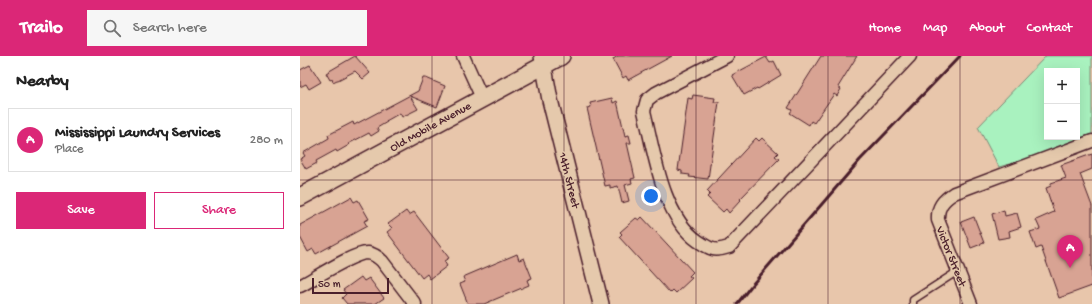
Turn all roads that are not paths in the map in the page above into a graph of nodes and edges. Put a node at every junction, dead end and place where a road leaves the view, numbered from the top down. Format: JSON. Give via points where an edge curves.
{"nodes":[{"id":1,"x":463,"y":56,"type":"edge"},
{"id":2,"x":561,"y":56,"type":"edge"},
{"id":3,"x":727,"y":56,"type":"edge"},
{"id":4,"x":910,"y":56,"type":"edge"},
{"id":5,"x":543,"y":60,"type":"edge"},
{"id":6,"x":482,"y":98,"type":"junction"},
{"id":7,"x":1092,"y":141,"type":"edge"},
{"id":8,"x":300,"y":196,"type":"edge"},
{"id":9,"x":958,"y":271,"type":"junction"},
{"id":10,"x":300,"y":286,"type":"edge"},
{"id":11,"x":968,"y":303,"type":"edge"},
{"id":12,"x":415,"y":304,"type":"edge"},
{"id":13,"x":601,"y":304,"type":"edge"},
{"id":14,"x":913,"y":304,"type":"edge"}],
"edges":[{"from":1,"to":6,"type":"street"},
{"from":2,"to":5,"type":"main road","name":"Old Mobile Avenue"},
{"from":3,"to":4,"type":"street","via":[[656,93],[647,100],[644,111],[663,189],[676,216],[689,235],[708,248],[719,250],[729,248]]},
{"from":5,"to":6,"type":"main road","name":"Old Mobile Avenue"},
{"from":5,"to":13,"type":"street","name":"14th Street","via":[[550,100]]},
{"from":6,"to":8,"type":"main road","name":"Old Mobile Avenue"},
{"from":7,"to":9,"type":"street","name":"Victor Street","via":[[954,193],[942,202],[938,220]]},
{"from":9,"to":11,"type":"street","name":"Victor Street"},
{"from":9,"to":14,"type":"lane","via":[[913,300]]},
{"from":10,"to":12,"type":"street","via":[[356,256],[368,253],[382,261]]}]}
